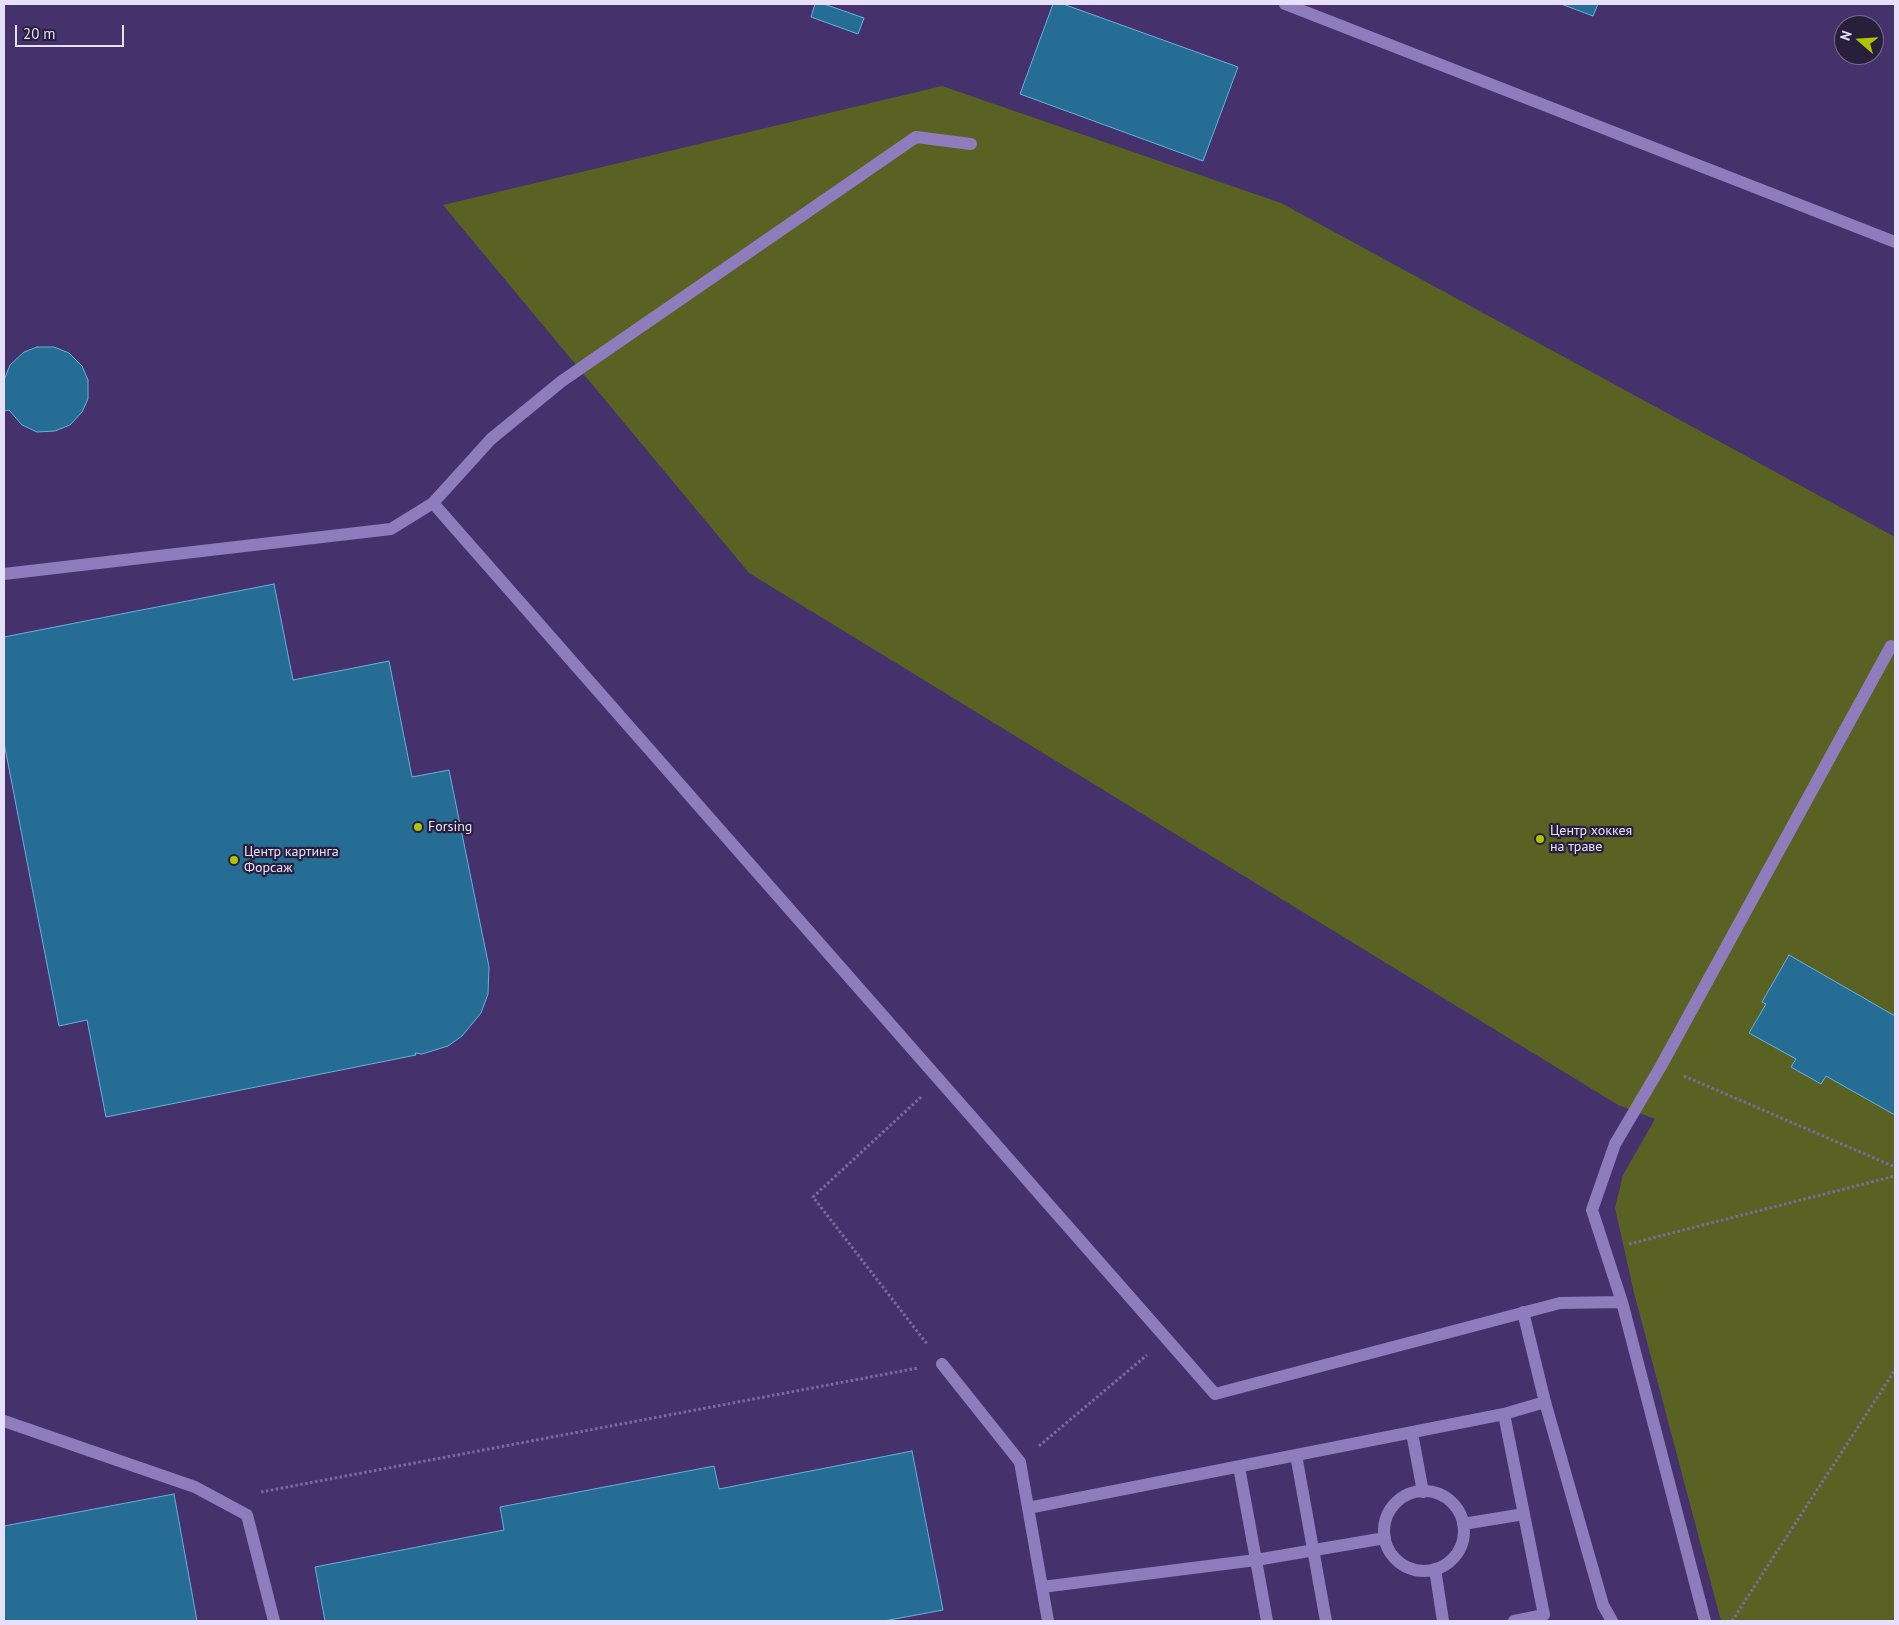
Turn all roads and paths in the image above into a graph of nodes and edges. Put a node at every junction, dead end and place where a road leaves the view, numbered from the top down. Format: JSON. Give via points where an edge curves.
{"nodes":[{"id":1,"x":1285,"y":4,"type":"edge"},
{"id":2,"x":971,"y":144,"type":"dead end"},
{"id":3,"x":1895,"y":242,"type":"edge"},
{"id":4,"x":433,"y":503,"type":"junction"},
{"id":5,"x":4,"y":570,"type":"edge"},
{"id":6,"x":1891,"y":646,"type":"dead end"},
{"id":7,"x":1661,"y":1066,"type":"junction"},
{"id":8,"x":940,"y":1080,"type":"junction"},
{"id":9,"x":1895,"y":1167,"type":"edge"},
{"id":10,"x":1895,"y":1176,"type":"edge"},
{"id":11,"x":1604,"y":1250,"type":"junction"},
{"id":12,"x":1622,"y":1302,"type":"junction"},
{"id":13,"x":1523,"y":1312,"type":"junction"},
{"id":14,"x":1167,"y":1338,"type":"junction"},
{"id":15,"x":942,"y":1364,"type":"junction"},
{"id":16,"x":1895,"y":1370,"type":"edge"},
{"id":17,"x":1545,"y":1402,"type":"junction"},
{"id":18,"x":1504,"y":1414,"type":"junction"},
{"id":19,"x":4,"y":1421,"type":"edge"},
{"id":20,"x":1412,"y":1433,"type":"junction"},
{"id":21,"x":1296,"y":1455,"type":"junction"},
{"id":22,"x":1020,"y":1462,"type":"junction"},
{"id":23,"x":1240,"y":1467,"type":"junction"},
{"id":24,"x":1423,"y":1492,"type":"junction"},
{"id":25,"x":219,"y":1500,"type":"junction"},
{"id":26,"x":1028,"y":1508,"type":"junction"},
{"id":27,"x":1524,"y":1514,"type":"junction"},
{"id":28,"x":1463,"y":1524,"type":"junction"},
{"id":29,"x":1385,"y":1538,"type":"junction"},
{"id":30,"x":1313,"y":1550,"type":"junction"},
{"id":31,"x":1256,"y":1560,"type":"junction"},
{"id":32,"x":1435,"y":1569,"type":"junction"},
{"id":33,"x":1042,"y":1587,"type":"junction"},
{"id":34,"x":1733,"y":1620,"type":"edge"},
{"id":35,"x":274,"y":1621,"type":"edge"},
{"id":36,"x":1048,"y":1621,"type":"edge"},
{"id":37,"x":1267,"y":1621,"type":"edge"},
{"id":38,"x":1326,"y":1621,"type":"edge"},
{"id":39,"x":1443,"y":1621,"type":"edge"},
{"id":40,"x":1514,"y":1621,"type":"edge"},
{"id":41,"x":1612,"y":1621,"type":"edge"},
{"id":42,"x":1705,"y":1621,"type":"edge"}],
"edges":[{"from":1,"to":3,"type":"lane"},
{"from":2,"to":4,"type":"lane","via":[[916,137],[562,381],[491,439]]},
{"from":4,"to":5,"type":"lane","via":[[392,528]]},
{"from":4,"to":8,"type":"lane"},
{"from":6,"to":7,"type":"lane"},
{"from":7,"to":9,"type":"path"},
{"from":7,"to":11,"type":"lane","via":[[1615,1144],[1592,1210]]},
{"from":8,"to":14,"type":"lane"},
{"from":8,"to":15,"type":"path","via":[[813,1197]]},
{"from":10,"to":11,"type":"path"},
{"from":11,"to":12,"type":"lane"},
{"from":12,"to":13,"type":"lane","via":[[1560,1303]]},
{"from":12,"to":42,"type":"lane"},
{"from":13,"to":14,"type":"lane","via":[[1215,1394]]},
{"from":13,"to":17,"type":"lane"},
{"from":14,"to":22,"type":"path"},
{"from":15,"to":22,"type":"lane"},
{"from":15,"to":25,"type":"path"},
{"from":16,"to":34,"type":"path"},
{"from":17,"to":18,"type":"lane"},
{"from":17,"to":41,"type":"lane","via":[[1603,1605]]},
{"from":18,"to":20,"type":"lane"},
{"from":18,"to":27,"type":"lane"},
{"from":19,"to":25,"type":"lane","via":[[195,1487]]},
{"from":20,"to":21,"type":"lane"},
{"from":20,"to":24,"type":"lane"},
{"from":21,"to":23,"type":"lane"},
{"from":21,"to":30,"type":"lane"},
{"from":22,"to":26,"type":"lane"},
{"from":23,"to":26,"type":"lane"},
{"from":23,"to":31,"type":"lane"},
{"from":24,"to":28,"type":"lane","via":[[1438,1493],[1456,1507]]},
{"from":24,"to":29,"type":"lane","via":[[1416,1491],[1395,1502],[1384,1522]]},
{"from":25,"to":35,"type":"lane","via":[[247,1516]]},
{"from":26,"to":33,"type":"lane"},
{"from":27,"to":28,"type":"lane"},
{"from":27,"to":40,"type":"lane","via":[[1544,1616]]},
{"from":28,"to":32,"type":"lane","via":[[1459,1551],[1443,1568]]},
{"from":29,"to":30,"type":"lane"},
{"from":29,"to":32,"type":"lane","via":[[1385,1545],[1399,1564],[1420,1572]]},
{"from":30,"to":31,"type":"lane"},
{"from":30,"to":38,"type":"lane"},
{"from":31,"to":33,"type":"lane"},
{"from":31,"to":37,"type":"lane"},
{"from":32,"to":39,"type":"lane"},
{"from":33,"to":36,"type":"lane"}]}
